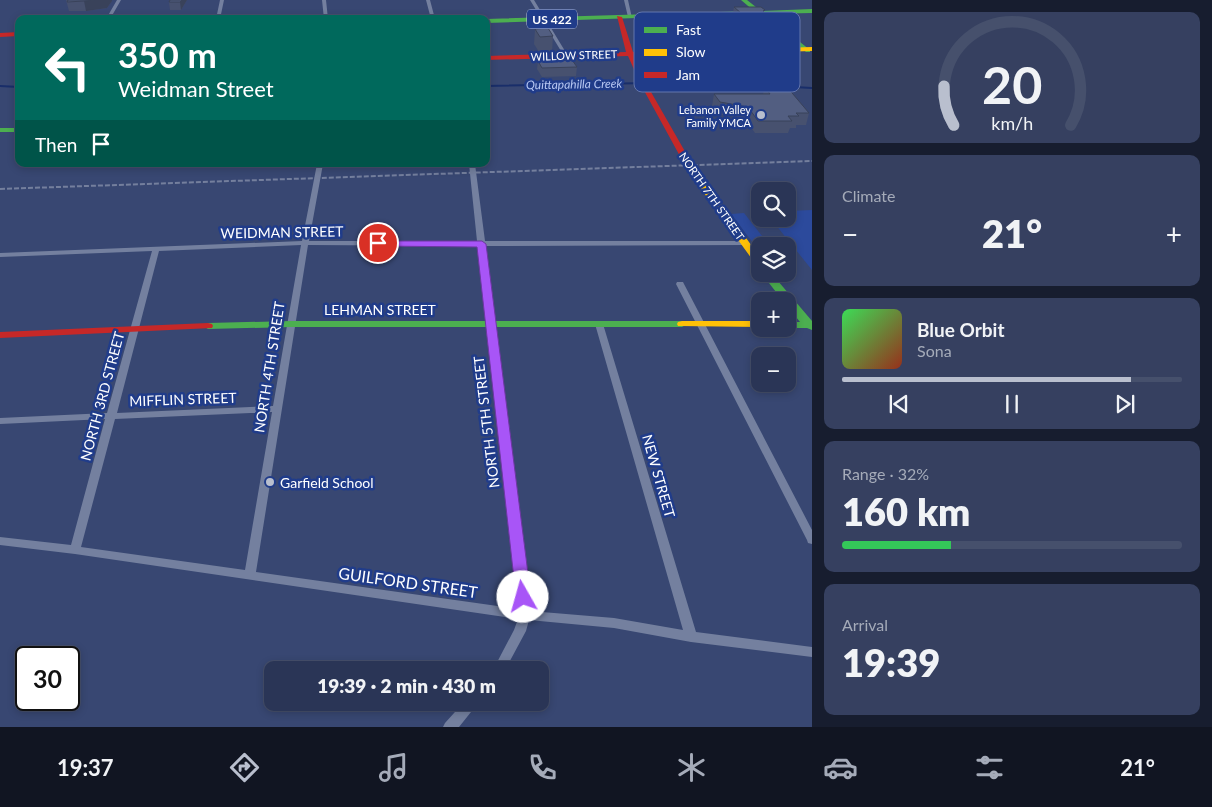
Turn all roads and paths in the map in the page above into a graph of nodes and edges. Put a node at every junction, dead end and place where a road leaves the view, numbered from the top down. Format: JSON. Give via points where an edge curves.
{"nodes":[{"id":1,"x":119,"y":0,"type":"edge"},
{"id":2,"x":222,"y":0,"type":"edge"},
{"id":3,"x":324,"y":0,"type":"edge"},
{"id":4,"x":428,"y":0,"type":"edge"},
{"id":5,"x":532,"y":0,"type":"edge"},
{"id":6,"x":626,"y":0,"type":"edge"},
{"id":7,"x":744,"y":0,"type":"edge"},
{"id":8,"x":812,"y":11,"type":"edge"},
{"id":9,"x":759,"y":12,"type":"joint"},
{"id":10,"x":110,"y":15,"type":"edge"},
{"id":11,"x":219,"y":15,"type":"edge"},
{"id":12,"x":326,"y":15,"type":"edge"},
{"id":13,"x":432,"y":15,"type":"edge"},
{"id":14,"x":624,"y":17,"type":"junction"},
{"id":15,"x":634,"y":17,"type":"edge"},
{"id":16,"x":542,"y":19,"type":"junction"},
{"id":17,"x":490,"y":21,"type":"edge"},
{"id":18,"x":15,"y":34,"type":"edge"},
{"id":19,"x":0,"y":35,"type":"edge"},
{"id":20,"x":800,"y":43,"type":"edge"},
{"id":21,"x":810,"y":51,"type":"edge"},
{"id":22,"x":630,"y":54,"type":"junction"},
{"id":23,"x":634,"y":54,"type":"edge"},
{"id":24,"x":566,"y":56,"type":"junction"},
{"id":25,"x":490,"y":58,"type":"edge"},
{"id":26,"x":634,"y":63,"type":"edge"},
{"id":27,"x":648,"y":92,"type":"edge"},
{"id":28,"x":0,"y":130,"type":"edge"},
{"id":29,"x":15,"y":130,"type":"edge"},
{"id":30,"x":319,"y":167,"type":"edge"},
{"id":31,"x":472,"y":167,"type":"edge"},
{"id":32,"x":305,"y":243,"type":"junction"},
{"id":33,"x":744,"y":243,"type":"junction"},
{"id":34,"x":482,"y":244,"type":"junction"},
{"id":35,"x":156,"y":249,"type":"junction"},
{"id":36,"x":751,"y":252,"type":"edge"},
{"id":37,"x":0,"y":255,"type":"edge"},
{"id":38,"x":773,"y":282,"type":"edge"},
{"id":39,"x":680,"y":284,"type":"dead end"},
{"id":40,"x":291,"y":324,"type":"junction"},
{"id":41,"x":491,"y":324,"type":"junction"},
{"id":42,"x":599,"y":324,"type":"junction"},
{"id":43,"x":701,"y":324,"type":"junction"},
{"id":44,"x":751,"y":324,"type":"edge"},
{"id":45,"x":796,"y":324,"type":"edge"},
{"id":46,"x":812,"y":325,"type":"edge"},
{"id":47,"x":134,"y":328,"type":"junction"},
{"id":48,"x":0,"y":335,"type":"edge"},
{"id":49,"x":277,"y":409,"type":"junction"},
{"id":50,"x":111,"y":416,"type":"junction"},
{"id":51,"x":0,"y":421,"type":"edge"},
{"id":52,"x":658,"y":524,"type":"joint"},
{"id":53,"x":812,"y":540,"type":"edge"},
{"id":54,"x":0,"y":541,"type":"edge"},
{"id":55,"x":75,"y":550,"type":"junction"},
{"id":56,"x":250,"y":575,"type":"junction"},
{"id":57,"x":525,"y":615,"type":"junction"},
{"id":58,"x":691,"y":637,"type":"junction"},
{"id":59,"x":812,"y":652,"type":"edge"},
{"id":60,"x":503,"y":661,"type":"edge"},
{"id":61,"x":465,"y":711,"type":"edge"},
{"id":62,"x":450,"y":727,"type":"edge"}],
"edges":[{"from":1,"to":10,"type":"street"},
{"from":2,"to":11,"type":"street"},
{"from":3,"to":12,"type":"street"},
{"from":4,"to":13,"type":"street"},
{"from":5,"to":16,"type":"street"},
{"from":6,"to":14,"type":"street"},
{"from":7,"to":9,"type":"main road"},
{"from":8,"to":9,"type":"main road","number":"US 422"},
{"from":14,"to":15,"type":"main road","number":"US 422"},
{"from":14,"to":16,"type":"main road","number":"US 422"},
{"from":14,"to":22,"type":"main road","name":"NORTH 7TH STREET"},
{"from":16,"to":17,"type":"main road","number":"US 422"},
{"from":16,"to":24,"type":"street"},
{"from":18,"to":19,"type":"main road"},
{"from":20,"to":21,"type":"main road"},
{"from":22,"to":23,"type":"main road","name":"WILLOW STREET"},
{"from":22,"to":24,"type":"main road","name":"WILLOW STREET"},
{"from":22,"to":26,"type":"main road","name":"NORTH 7TH STREET"},
{"from":24,"to":25,"type":"main road","name":"WILLOW STREET"},
{"from":27,"to":33,"type":"main road","name":"NORTH 7TH STREET","via":[[687,164]]},
{"from":28,"to":29,"type":"main road"},
{"from":30,"to":32,"type":"street","name":"NORTH 4TH STREET"},
{"from":31,"to":34,"type":"street","name":"NORTH 5TH STREET"},
{"from":32,"to":34,"type":"street","name":"WEIDMAN STREET"},
{"from":32,"to":35,"type":"street","name":"WEIDMAN STREET"},
{"from":32,"to":40,"type":"street","name":"NORTH 4TH STREET"},
{"from":33,"to":34,"type":"street","name":"WEIDMAN STREET"},
{"from":33,"to":36,"type":"main road","name":"NORTH 7TH STREET"},
{"from":34,"to":41,"type":"street","name":"NORTH 5TH STREET"},
{"from":35,"to":37,"type":"street","name":"WEIDMAN STREET"},
{"from":35,"to":47,"type":"street","name":"NORTH 3RD STREET"},
{"from":38,"to":46,"type":"main road","via":[[802,318]]},
{"from":39,"to":43,"type":"street"},
{"from":40,"to":41,"type":"main road","name":"LEHMAN STREET"},
{"from":40,"to":47,"type":"main road","name":"LEHMAN STREET"},
{"from":40,"to":49,"type":"street","name":"NORTH 4TH STREET"},
{"from":41,"to":42,"type":"main road","name":"LEHMAN STREET"},
{"from":41,"to":57,"type":"street","name":"NORTH 5TH STREET"},
{"from":42,"to":43,"type":"main road","name":"LEHMAN STREET"},
{"from":42,"to":52,"type":"street","name":"NEW STREET"},
{"from":43,"to":44,"type":"main road","name":"LEHMAN STREET"},
{"from":43,"to":53,"type":"street"},
{"from":45,"to":46,"type":"main road"},
{"from":47,"to":48,"type":"main road","name":"LEHMAN STREET"},
{"from":47,"to":50,"type":"street","name":"NORTH 3RD STREET"},
{"from":49,"to":50,"type":"street","name":"MIFFLIN STREET"},
{"from":49,"to":56,"type":"street","name":"NORTH 4TH STREET"},
{"from":50,"to":51,"type":"street","name":"MIFFLIN STREET"},
{"from":50,"to":55,"type":"street","name":"NORTH 3RD STREET"},
{"from":52,"to":58,"type":"street","name":"NEW STREET"},
{"from":54,"to":55,"type":"street","name":"GUILFORD STREET"},
{"from":55,"to":56,"type":"street","name":"GUILFORD STREET"},
{"from":56,"to":57,"type":"street","name":"GUILFORD STREET"},
{"from":57,"to":58,"type":"street","name":"GUILFORD STREET","via":[[614,624]]},
{"from":57,"to":60,"type":"street","name":"NORTH 5TH STREET"},
{"from":58,"to":59,"type":"street","name":"GUILFORD STREET"},
{"from":61,"to":62,"type":"street"}]}
